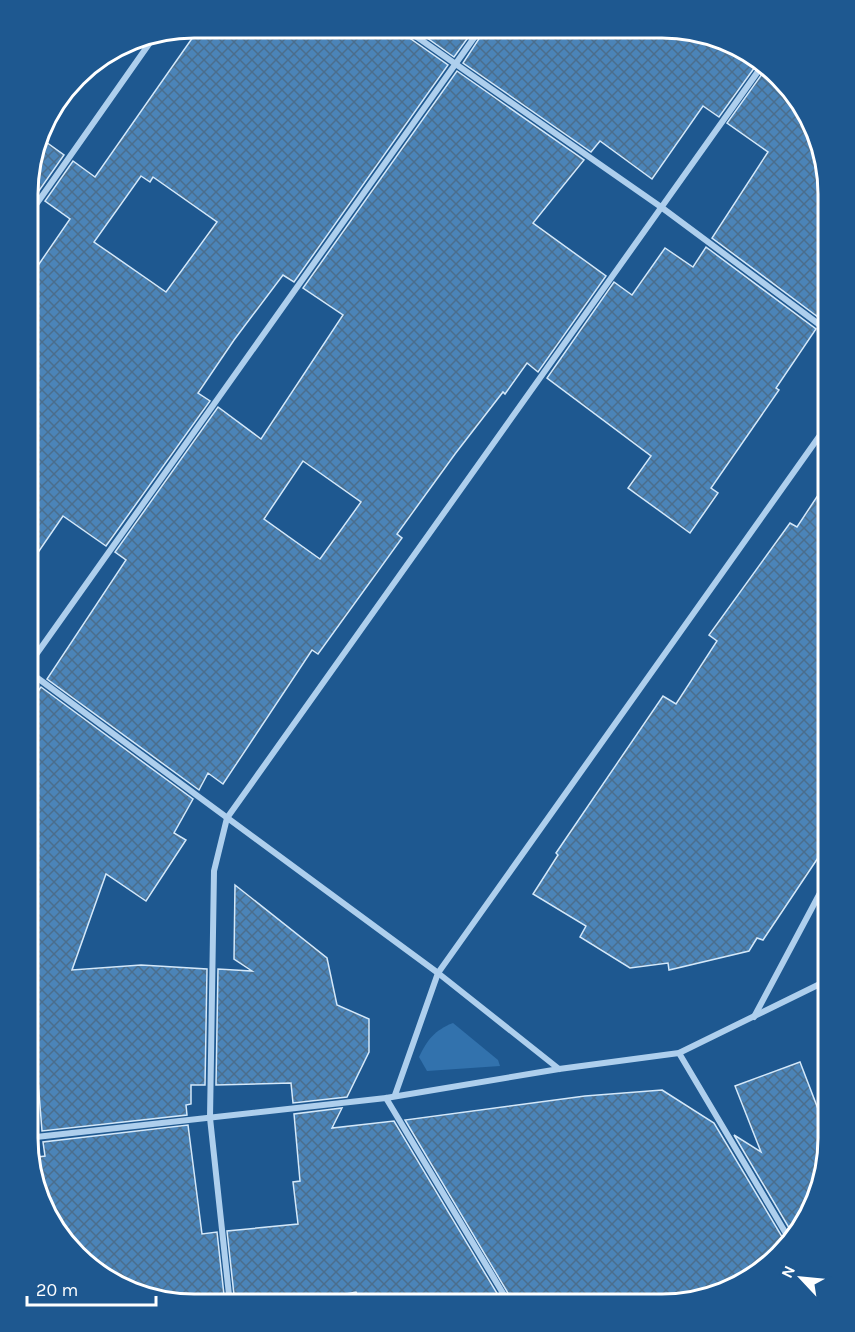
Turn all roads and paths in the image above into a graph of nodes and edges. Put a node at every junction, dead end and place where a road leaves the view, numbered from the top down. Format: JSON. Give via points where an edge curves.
{"nodes":[{"id":1,"x":418,"y":38,"type":"edge"},
{"id":2,"x":474,"y":38,"type":"edge"},
{"id":3,"x":149,"y":44,"type":"edge"},
{"id":4,"x":455,"y":64,"type":"junction"},
{"id":5,"x":758,"y":72,"type":"edge"},
{"id":6,"x":38,"y":202,"type":"edge"},
{"id":7,"x":661,"y":207,"type":"junction"},
{"id":8,"x":818,"y":323,"type":"edge"},
{"id":9,"x":818,"y":438,"type":"edge"},
{"id":10,"x":38,"y":655,"type":"edge"},
{"id":11,"x":38,"y":676,"type":"edge"},
{"id":12,"x":227,"y":818,"type":"junction"},
{"id":13,"x":817,"y":898,"type":"edge"},
{"id":14,"x":438,"y":973,"type":"junction"},
{"id":15,"x":817,"y":985,"type":"edge"},
{"id":16,"x":754,"y":1017,"type":"junction"},
{"id":17,"x":679,"y":1053,"type":"junction"},
{"id":18,"x":559,"y":1069,"type":"junction"},
{"id":19,"x":394,"y":1095,"type":"junction"},
{"id":20,"x":386,"y":1098,"type":"junction"},
{"id":21,"x":210,"y":1118,"type":"junction"},
{"id":22,"x":38,"y":1137,"type":"edge"},
{"id":23,"x":785,"y":1232,"type":"edge"},
{"id":24,"x":229,"y":1294,"type":"edge"},
{"id":25,"x":503,"y":1294,"type":"edge"}],
"edges":[{"from":1,"to":4,"type":"street"},
{"from":2,"to":4,"type":"street"},
{"from":3,"to":6,"type":"street"},
{"from":4,"to":7,"type":"street"},
{"from":4,"to":10,"type":"street"},
{"from":5,"to":7,"type":"street"},
{"from":7,"to":8,"type":"street"},
{"from":7,"to":12,"type":"street"},
{"from":9,"to":14,"type":"street"},
{"from":11,"to":12,"type":"street"},
{"from":12,"to":14,"type":"street"},
{"from":12,"to":21,"type":"street","via":[[213,871]]},
{"from":13,"to":16,"type":"street"},
{"from":14,"to":18,"type":"street"},
{"from":14,"to":19,"type":"street"},
{"from":15,"to":16,"type":"street"},
{"from":16,"to":17,"type":"street"},
{"from":17,"to":18,"type":"street"},
{"from":17,"to":23,"type":"street"},
{"from":18,"to":19,"type":"street"},
{"from":19,"to":20,"type":"street"},
{"from":20,"to":21,"type":"street"},
{"from":20,"to":25,"type":"street"},
{"from":21,"to":22,"type":"street"},
{"from":21,"to":24,"type":"street"}]}
